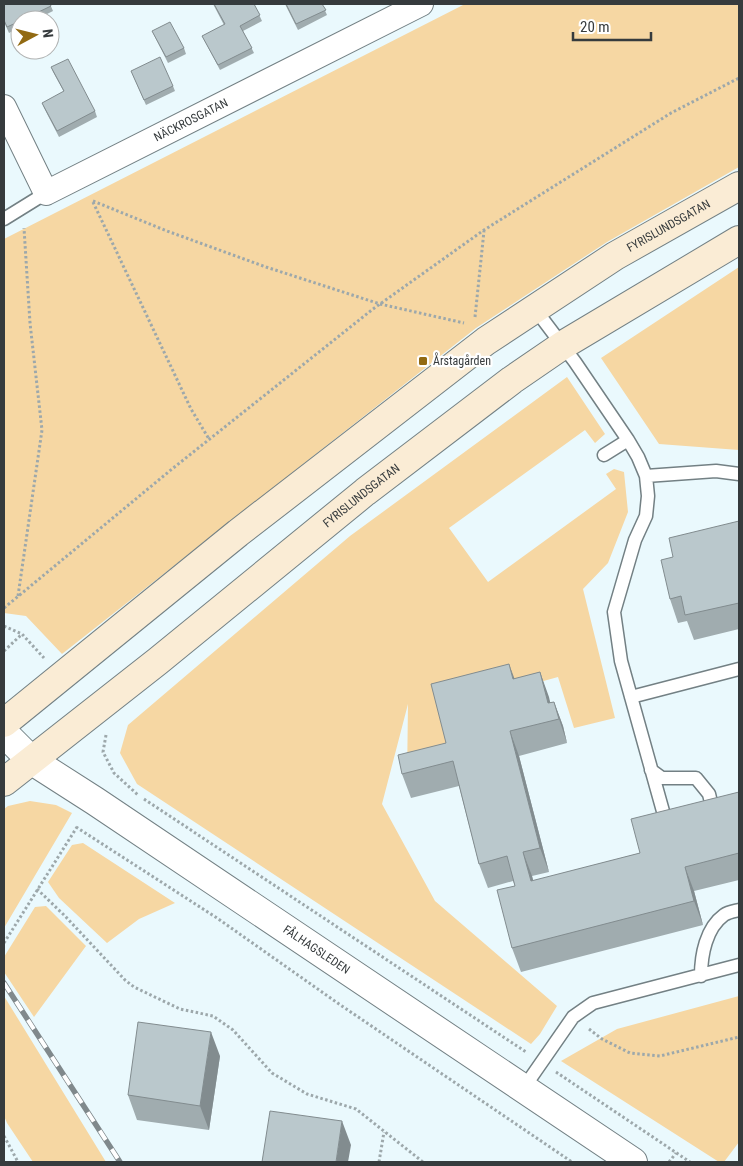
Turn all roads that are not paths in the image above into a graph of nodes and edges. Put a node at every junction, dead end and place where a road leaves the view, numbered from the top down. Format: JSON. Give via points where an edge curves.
{"nodes":[{"id":1,"x":421,"y":4,"type":"edge"},
{"id":2,"x":4,"y":107,"type":"edge"},
{"id":3,"x":739,"y":186,"type":"edge"},
{"id":4,"x":46,"y":193,"type":"junction"},
{"id":5,"x":4,"y":219,"type":"edge"},
{"id":6,"x":739,"y":240,"type":"edge"},
{"id":7,"x":535,"y":309,"type":"junction"},
{"id":8,"x":563,"y":345,"type":"junction"},
{"id":9,"x":628,"y":440,"type":"junction"},
{"id":10,"x":604,"y":455,"type":"dead end"},
{"id":11,"x":739,"y":474,"type":"edge"},
{"id":12,"x":646,"y":476,"type":"junction"},
{"id":13,"x":739,"y":669,"type":"edge"},
{"id":14,"x":631,"y":697,"type":"junction"},
{"id":15,"x":4,"y":723,"type":"edge"},
{"id":16,"x":4,"y":733,"type":"edge"},
{"id":17,"x":31,"y":760,"type":"junction"},
{"id":18,"x":651,"y":770,"type":"junction"},
{"id":19,"x":4,"y":782,"type":"edge"},
{"id":20,"x":706,"y":819,"type":"edge"},
{"id":21,"x":683,"y":825,"type":"edge"},
{"id":22,"x":739,"y":910,"type":"edge"},
{"id":23,"x":739,"y":966,"type":"edge"},
{"id":24,"x":701,"y":976,"type":"junction"},
{"id":25,"x":523,"y":1089,"type":"junction"},
{"id":26,"x":633,"y":1162,"type":"edge"}],
"edges":[{"from":1,"to":4,"type":"street","name":"NÄCKROSGATAN"},
{"from":2,"to":4,"type":"street"},
{"from":3,"to":7,"type":"main road","name":"FYRISLUNDSGATAN","via":[[615,256]]},
{"from":4,"to":5,"type":"lane"},
{"from":6,"to":8,"type":"main road","name":"FYRISLUNDSGATAN"},
{"from":7,"to":8,"type":"lane"},
{"from":7,"to":15,"type":"main road","name":"FYRISLUNDSGATAN","via":[[486,342],[238,534]]},
{"from":8,"to":9,"type":"lane"},
{"from":8,"to":17,"type":"main road","name":"FYRISLUNDSGATAN","via":[[365,492],[158,662]]},
{"from":9,"to":10,"type":"lane"},
{"from":9,"to":12,"type":"lane"},
{"from":11,"to":12,"type":"lane","via":[[716,471]]},
{"from":12,"to":14,"type":"lane","via":[[646,516],[635,540],[614,612],[621,661]]},
{"from":13,"to":14,"type":"lane"},
{"from":14,"to":18,"type":"lane"},
{"from":16,"to":17,"type":"street","name":"FÅLHAGSLEDEN"},
{"from":17,"to":19,"type":"main road","name":"FYRISLUNDSGATAN"},
{"from":17,"to":25,"type":"street","name":"FÅLHAGSLEDEN"},
{"from":18,"to":20,"type":"lane","via":[[662,778],[696,778],[709,794],[714,815]]},
{"from":18,"to":21,"type":"lane","via":[[666,822]]},
{"from":22,"to":24,"type":"lane","via":[[725,915],[710,931],[701,959]]},
{"from":23,"to":24,"type":"lane"},
{"from":24,"to":25,"type":"lane","via":[[593,1003],[573,1016]]},
{"from":25,"to":26,"type":"street","name":"FÅLHAGSLEDEN"}]}
